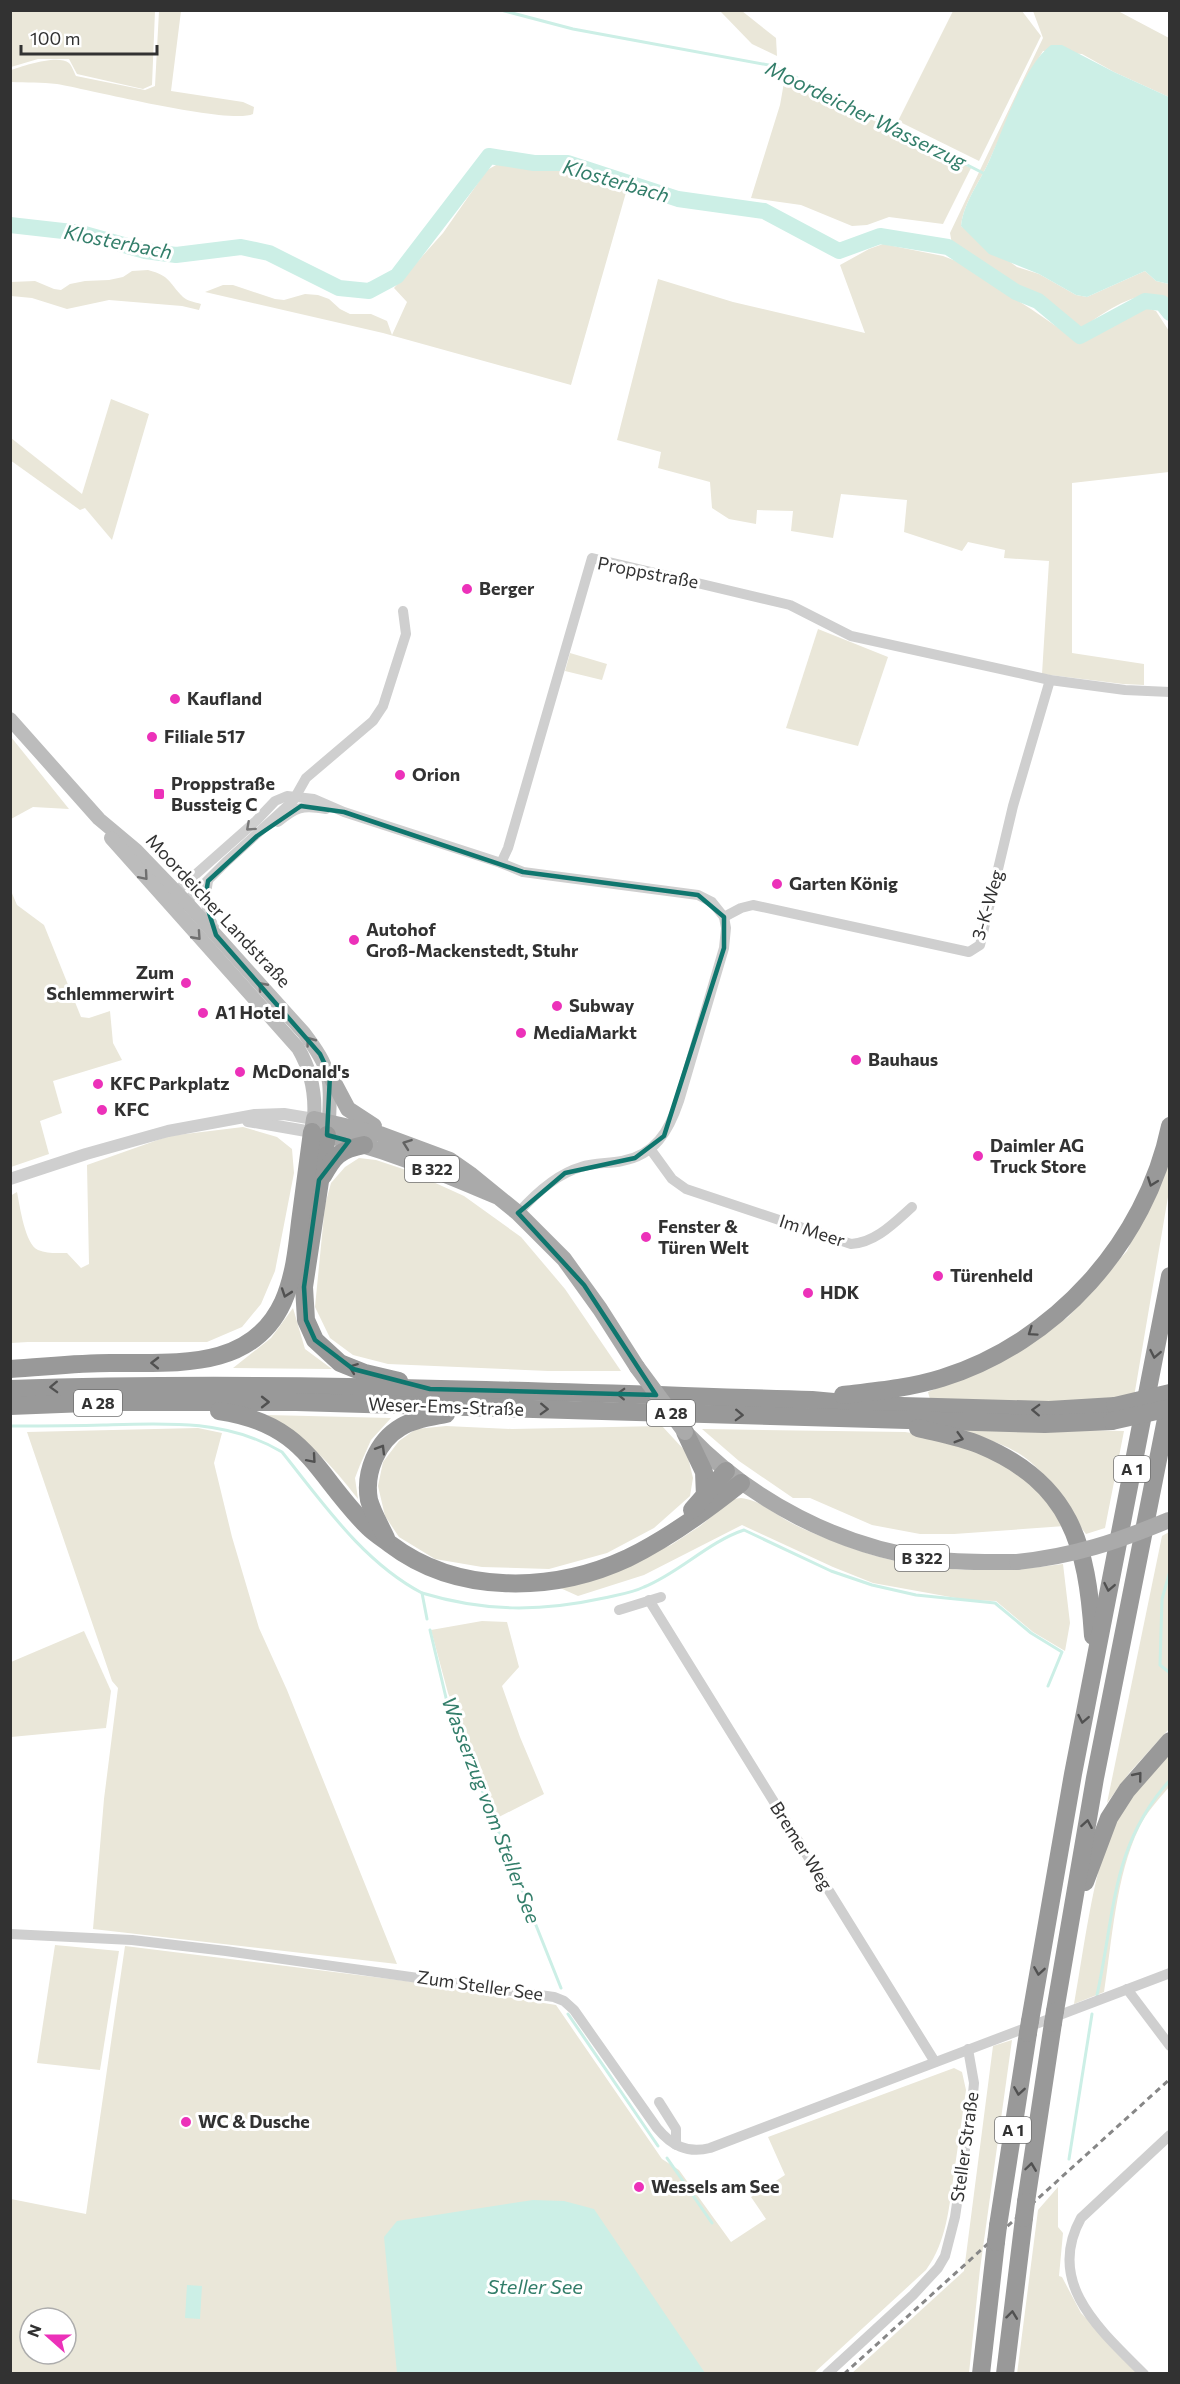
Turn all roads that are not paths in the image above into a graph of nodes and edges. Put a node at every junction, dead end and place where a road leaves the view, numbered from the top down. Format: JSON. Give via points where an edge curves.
{"nodes":[{"id":1,"x":403,"y":611,"type":"dead end"},
{"id":2,"x":1050,"y":680,"type":"junction"},
{"id":3,"x":1170,"y":692,"type":"edge"},
{"id":4,"x":10,"y":719,"type":"edge"},
{"id":5,"x":299,"y":801,"type":"junction"},
{"id":6,"x":501,"y":862,"type":"junction"},
{"id":7,"x":208,"y":880,"type":"junction"},
{"id":8,"x":171,"y":896,"type":"junction"},
{"id":9,"x":182,"y":907,"type":"junction"},
{"id":10,"x":724,"y":917,"type":"junction"},
{"id":11,"x":216,"y":935,"type":"junction"},
{"id":12,"x":330,"y":1075,"type":"junction"},
{"id":13,"x":1170,"y":1126,"type":"edge"},
{"id":14,"x":320,"y":1127,"type":"junction"},
{"id":15,"x":380,"y":1134,"type":"junction"},
{"id":16,"x":363,"y":1145,"type":"junction"},
{"id":17,"x":651,"y":1150,"type":"junction"},
{"id":18,"x":10,"y":1179,"type":"edge"},
{"id":19,"x":320,"y":1180,"type":"junction"},
{"id":20,"x":498,"y":1197,"type":"junction"},
{"id":21,"x":912,"y":1207,"type":"dead end"},
{"id":22,"x":518,"y":1213,"type":"junction"},
{"id":23,"x":1170,"y":1276,"type":"edge"},
{"id":24,"x":10,"y":1370,"type":"edge"},
{"id":25,"x":10,"y":1389,"type":"edge"},
{"id":26,"x":430,"y":1389,"type":"junction"},
{"id":27,"x":1170,"y":1393,"type":"edge"},
{"id":28,"x":1170,"y":1399,"type":"edge"},
{"id":29,"x":812,"y":1400,"type":"junction"},
{"id":30,"x":186,"y":1402,"type":"junction"},
{"id":31,"x":10,"y":1406,"type":"edge"},
{"id":32,"x":486,"y":1407,"type":"junction"},
{"id":33,"x":1170,"y":1408,"type":"edge"},
{"id":34,"x":1114,"y":1413,"type":"junction"},
{"id":35,"x":882,"y":1419,"type":"junction"},
{"id":36,"x":685,"y":1432,"type":"junction"},
{"id":37,"x":726,"y":1471,"type":"junction"},
{"id":38,"x":741,"y":1483,"type":"junction"},
{"id":39,"x":705,"y":1496,"type":"junction"},
{"id":40,"x":1169,"y":1520,"type":"edge"},
{"id":41,"x":682,"y":1526,"type":"junction"},
{"id":42,"x":388,"y":1542,"type":"junction"},
{"id":43,"x":661,"y":1597,"type":"dead end"},
{"id":44,"x":649,"y":1600,"type":"junction"},
{"id":45,"x":619,"y":1610,"type":"dead end"},
{"id":46,"x":1094,"y":1662,"type":"junction"},
{"id":47,"x":1170,"y":1741,"type":"edge"},
{"id":48,"x":1069,"y":1923,"type":"junction"},
{"id":49,"x":10,"y":1934,"type":"edge"},
{"id":50,"x":1170,"y":1973,"type":"edge"},
{"id":51,"x":1127,"y":1989,"type":"junction"},
{"id":52,"x":1170,"y":2046,"type":"edge"},
{"id":53,"x":968,"y":2049,"type":"junction"},
{"id":54,"x":935,"y":2062,"type":"junction"},
{"id":55,"x":659,"y":2102,"type":"dead end"},
{"id":56,"x":1170,"y":2135,"type":"edge"},
{"id":57,"x":676,"y":2145,"type":"junction"},
{"id":58,"x":827,"y":2373,"type":"edge"},
{"id":59,"x":981,"y":2373,"type":"edge"},
{"id":60,"x":1005,"y":2373,"type":"edge"},
{"id":61,"x":1144,"y":2373,"type":"edge"}],
"edges":[{"from":1,"to":5,"type":"street","via":[[406,634],[384,706],[373,721],[306,778]]},
{"from":2,"to":3,"type":"street","name":"Proppstraße"},
{"from":2,"to":6,"type":"street","name":"Proppstraße","via":[[851,636],[790,605],[592,558]]},
{"from":2,"to":10,"type":"street","name":"3-K-Weg","via":[[1013,806],[980,945],[969,952],[960,951],[753,905]]},
{"from":4,"to":8,"type":"main road","name":"Moordeicher Landstraße","via":[[99,819],[109,836]]},
{"from":5,"to":6,"type":"street","via":[[314,799]]},
{"from":5,"to":7,"type":"street"},
{"from":5,"to":8,"type":"street","one_way":true,"via":[[287,796],[275,801]]},
{"from":6,"to":10,"type":"street","via":[[543,875],[698,895],[712,902]]},
{"from":7,"to":9,"type":"street"},
{"from":7,"to":11,"type":"street","via":[[207,915]]},
{"from":8,"to":9,"type":"main road","name":"Moordeicher Landstraße"},
{"from":9,"to":11,"type":"main road","name":"Moordeicher Landstraße"},
{"from":9,"to":14,"type":"main road","name":"Moordeicher Landstraße","one_way":true,"via":[[307,1062]]},
{"from":10,"to":17,"type":"street","via":[[724,948],[679,1101],[664,1136]]},
{"from":12,"to":11,"type":"main road","name":"Moordeicher Landstraße","one_way":true,"via":[[304,1033]]},
{"from":12,"to":14,"type":"main road","name":"Moordeicher Landstraße"},
{"from":12,"to":15,"type":"main road","via":[[348,1109],[373,1124]]},
{"from":13,"to":29,"type":"highway","one_way":true,"via":[[1147,1197],[1124,1239],[1056,1315],[1004,1351],[944,1378],[911,1387]]},
{"from":14,"to":15,"type":"main road","number":"B 322"},
{"from":14,"to":16,"type":"main road","number":"B 322"},
{"from":14,"to":18,"type":"street","via":[[235,1119],[168,1131]]},
{"from":14,"to":19,"type":"highway"},
{"from":14,"to":24,"type":"highway","one_way":true,"via":[[292,1275],[273,1320],[249,1342],[207,1360],[175,1364],[108,1363]]},
{"from":20,"to":15,"type":"main road","number":"B 322","one_way":true,"via":[[450,1160]]},
{"from":16,"to":19,"type":"highway","via":[[338,1154]]},
{"from":16,"to":20,"type":"main road","number":"B 322","via":[[422,1164]]},
{"from":17,"to":21,"type":"street","name":"Im Meer","via":[[672,1179],[686,1189],[851,1244],[867,1242]]},
{"from":17,"to":22,"type":"street","via":[[635,1158],[595,1163],[565,1173]]},
{"from":26,"to":19,"type":"highway","one_way":true,"via":[[353,1369],[329,1355],[315,1340],[306,1320],[304,1287]]},
{"from":20,"to":22,"type":"main road","number":"B 322"},
{"from":22,"to":36,"type":"main road","number":"B 322","bridge":true,"via":[[584,1285],[637,1368]]},
{"from":23,"to":46,"type":"highway","number":"A 1","one_way":true},
{"from":26,"to":25,"type":"highway","name":"Weser-Ems-Straße","number":"A 28","one_way":true,"via":[[214,1385]]},
{"from":29,"to":26,"type":"highway","name":"Weser-Ems-Straße","number":"A 28","one_way":true},
{"from":27,"to":34,"type":"highway","bridge":true},
{"from":48,"to":28,"type":"highway","number":"A 1","one_way":true},
{"from":34,"to":29,"type":"highway","one_way":true},
{"from":30,"to":31,"type":"highway","name":"Weser-Ems-Straße","number":"A 28"},
{"from":30,"to":32,"type":"highway","name":"Weser-Ems-Straße","number":"A 28","one_way":true},
{"from":30,"to":42,"type":"highway","one_way":true,"via":[[241,1414],[285,1434],[308,1453],[366,1526]]},
{"from":32,"to":35,"type":"highway","name":"Weser-Ems-Straße","number":"A 28","one_way":true},
{"from":42,"to":32,"type":"highway","one_way":true,"via":[[373,1513],[367,1484],[384,1442],[402,1426],[417,1420]]},
{"from":33,"to":34,"type":"highway","bridge":true},
{"from":34,"to":35,"type":"highway","via":[[1045,1424]]},
{"from":35,"to":46,"type":"highway","one_way":true,"via":[[979,1444],[1019,1466],[1056,1500],[1077,1535],[1085,1564]]},
{"from":36,"to":37,"type":"main road","number":"B 322"},
{"from":36,"to":39,"type":"highway","via":[[704,1472]]},
{"from":37,"to":38,"type":"main road","number":"B 322"},
{"from":37,"to":39,"type":"highway"},
{"from":38,"to":40,"type":"main road","number":"B 322","bridge":true,"via":[[831,1532],[873,1546],[945,1561],[1017,1562],[1072,1554],[1104,1546]]},
{"from":38,"to":41,"type":"highway"},
{"from":39,"to":41,"type":"highway"},
{"from":41,"to":42,"type":"highway","via":[[628,1557],[592,1572],[532,1583],[473,1580],[438,1572]]},
{"from":43,"to":44,"type":"street"},
{"from":44,"to":45,"type":"street"},
{"from":44,"to":54,"type":"street","name":"Bremer Weg"},
{"from":46,"to":59,"type":"highway","number":"A 1","one_way":true,"via":[[1029,2027],[997,2234]]},
{"from":48,"to":47,"type":"highway","one_way":true,"via":[[1109,1818],[1127,1790]]},
{"from":60,"to":48,"type":"highway","number":"A 1","one_way":true,"via":[[1025,2210]]},
{"from":49,"to":57,"type":"street","name":"Zum Steller See","via":[[132,1940],[554,1997],[574,2010],[644,2112]]},
{"from":50,"to":51,"type":"street"},
{"from":51,"to":52,"type":"street"},
{"from":51,"to":53,"type":"street"},
{"from":53,"to":54,"type":"street"},
{"from":53,"to":58,"type":"street","name":"Steller Straße","via":[[973,2094],[955,2217],[945,2256],[928,2280]]},
{"from":54,"to":57,"type":"street","via":[[710,2148],[688,2150]]},
{"from":55,"to":57,"type":"street","via":[[676,2129]]},
{"from":56,"to":61,"type":"street","via":[[1082,2218],[1069,2247],[1068,2269],[1077,2295],[1096,2322]]}]}
